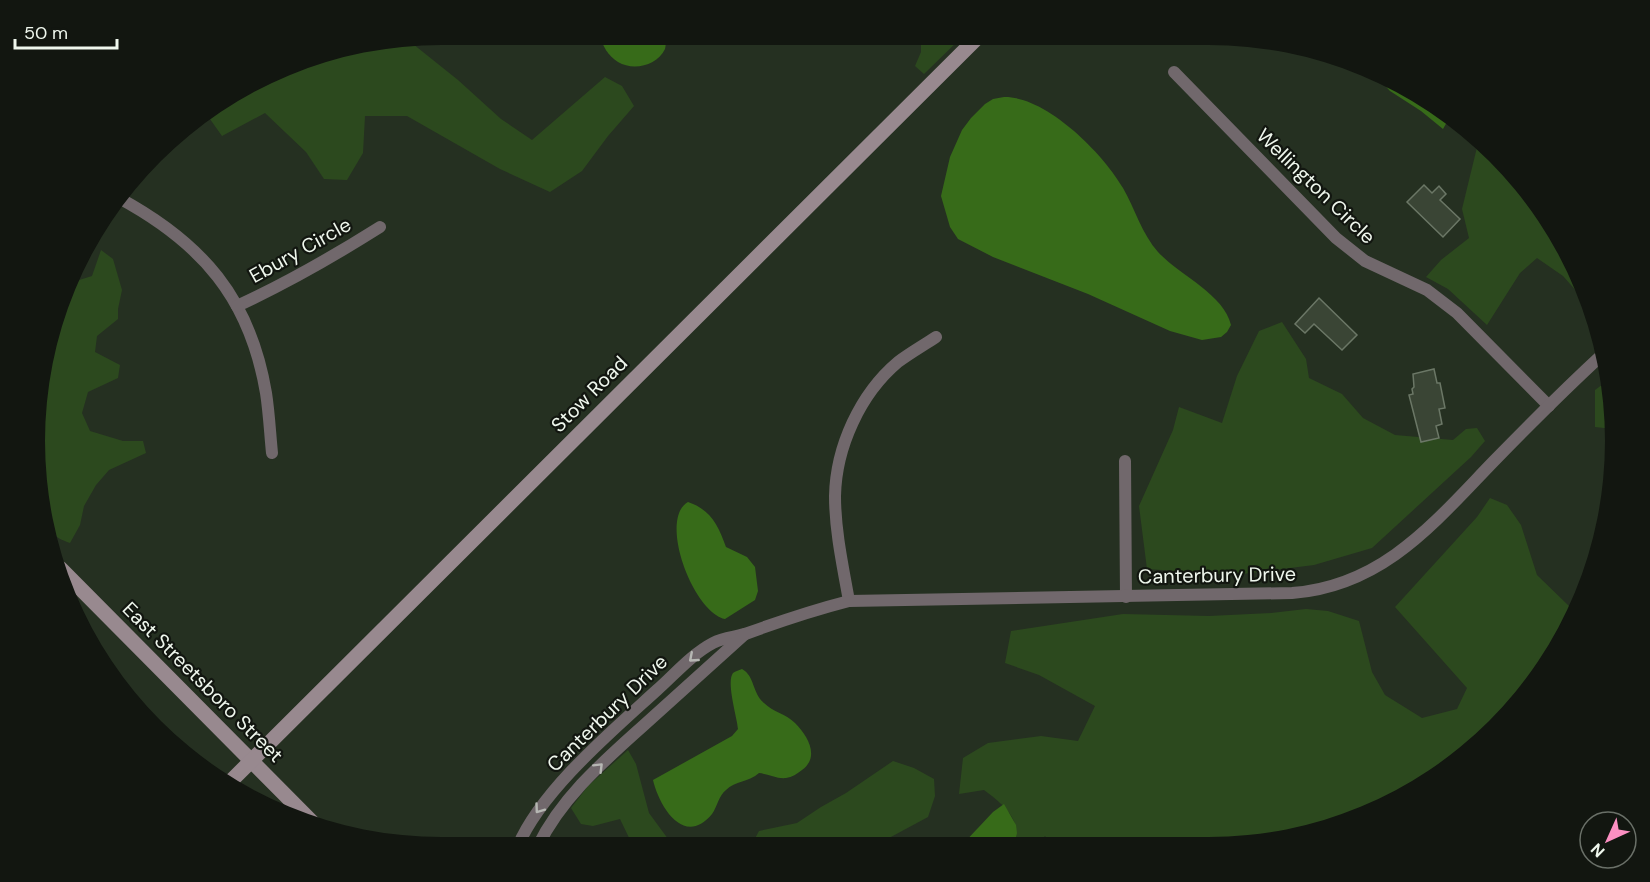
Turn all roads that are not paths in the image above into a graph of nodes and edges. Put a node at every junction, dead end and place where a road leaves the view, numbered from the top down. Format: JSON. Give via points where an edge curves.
{"nodes":[{"id":1,"x":970,"y":45,"type":"edge"},
{"id":2,"x":1174,"y":72,"type":"dead end"},
{"id":3,"x":126,"y":202,"type":"edge"},
{"id":4,"x":380,"y":227,"type":"dead end"},
{"id":5,"x":237,"y":306,"type":"junction"},
{"id":6,"x":936,"y":337,"type":"dead end"},
{"id":7,"x":1596,"y":361,"type":"edge"},
{"id":8,"x":1550,"y":406,"type":"junction"},
{"id":9,"x":272,"y":453,"type":"dead end"},
{"id":10,"x":1125,"y":461,"type":"dead end"},
{"id":11,"x":69,"y":578,"type":"edge"},
{"id":12,"x":1126,"y":597,"type":"junction"},
{"id":13,"x":849,"y":601,"type":"junction"},
{"id":14,"x":745,"y":634,"type":"junction"},
{"id":15,"x":673,"y":676,"type":"junction"},
{"id":16,"x":684,"y":688,"type":"junction"},
{"id":17,"x":618,"y":726,"type":"junction"},
{"id":18,"x":629,"y":738,"type":"junction"},
{"id":19,"x":251,"y":761,"type":"junction"},
{"id":20,"x":234,"y":778,"type":"edge"},
{"id":21,"x":558,"y":787,"type":"junction"},
{"id":22,"x":569,"y":797,"type":"junction"},
{"id":23,"x":302,"y":812,"type":"edge"},
{"id":24,"x":523,"y":837,"type":"edge"},
{"id":25,"x":542,"y":837,"type":"edge"}],
"edges":[{"from":1,"to":19,"type":"street","name":"Stow Road"},
{"from":2,"to":8,"type":"street","name":"Wellington Circle","via":[[1336,238],[1365,261],[1443,301]]},
{"from":3,"to":5,"type":"street","via":[[182,238]]},
{"from":4,"to":5,"type":"street","name":"Ebury Circle","via":[[329,259]]},
{"from":5,"to":9,"type":"street","via":[[258,359]]},
{"from":6,"to":13,"type":"street","via":[[883,378],[865,400],[847,436],[835,494]]},
{"from":7,"to":8,"type":"street","name":"Canterbury Drive"},
{"from":8,"to":12,"type":"street","name":"Canterbury Drive","via":[[1441,515],[1396,555],[1360,577],[1301,593]]},
{"from":10,"to":12,"type":"street"},
{"from":11,"to":19,"type":"street","name":"East Streetsboro Street"},
{"from":12,"to":13,"type":"street","name":"Canterbury Drive"},
{"from":13,"to":14,"type":"street","name":"Canterbury Drive"},
{"from":14,"to":15,"type":"street","name":"Canterbury Drive","one_way":true,"via":[[714,642]]},
{"from":14,"to":16,"type":"street","name":"Canterbury Drive"},
{"from":15,"to":16,"type":"street"},
{"from":15,"to":17,"type":"street","name":"Canterbury Drive"},
{"from":16,"to":18,"type":"street","name":"Canterbury Drive"},
{"from":17,"to":18,"type":"street"},
{"from":17,"to":21,"type":"street","name":"Canterbury Drive"},
{"from":22,"to":18,"type":"street","name":"Canterbury Drive","one_way":true},
{"from":19,"to":20,"type":"street","name":"Stow Road"},
{"from":19,"to":23,"type":"street","name":"East Streetsboro Street"},
{"from":21,"to":22,"type":"street"},
{"from":21,"to":24,"type":"street","name":"Canterbury Drive","one_way":true,"via":[[533,817]]},
{"from":22,"to":25,"type":"street","name":"Canterbury Drive"}]}
